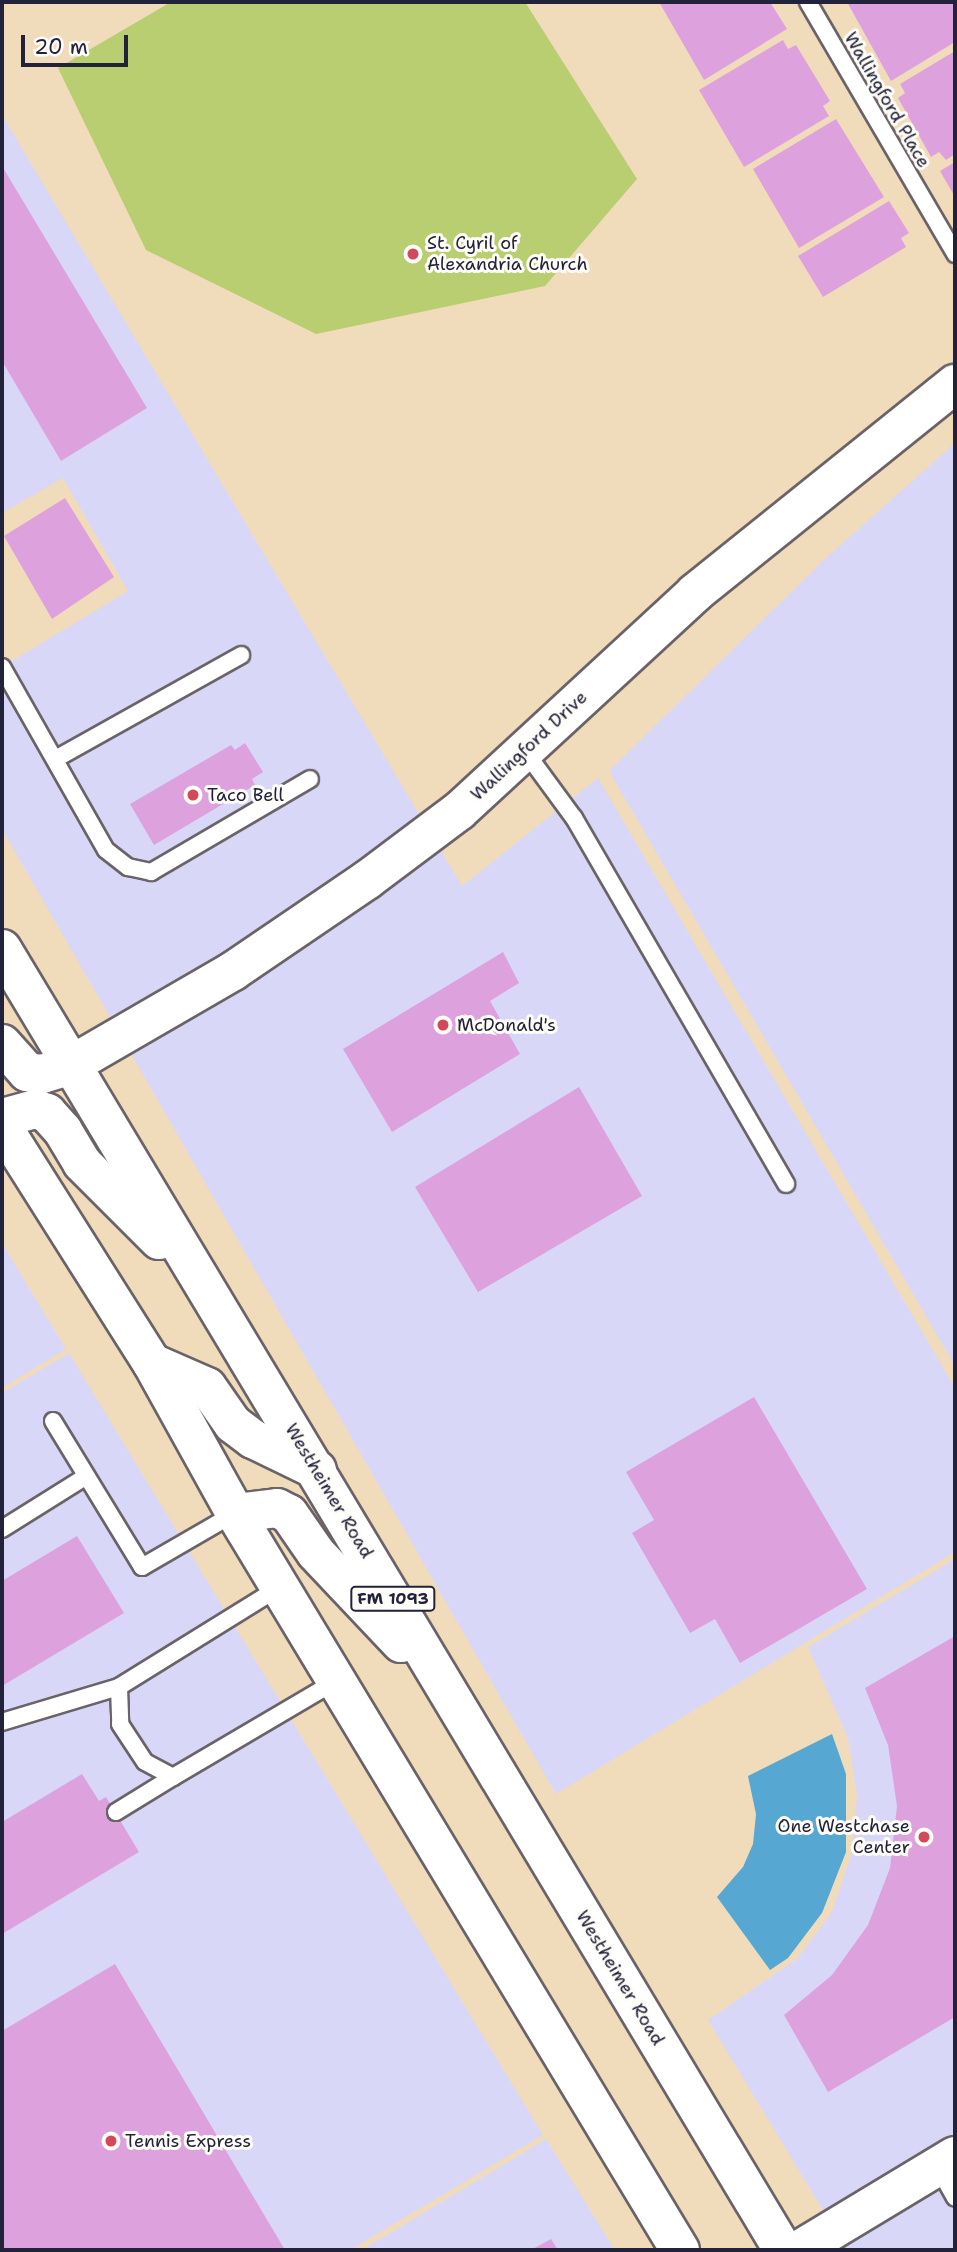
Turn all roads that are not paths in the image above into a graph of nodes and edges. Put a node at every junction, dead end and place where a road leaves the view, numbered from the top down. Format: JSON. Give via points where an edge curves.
{"nodes":[{"id":1,"x":807,"y":2,"type":"edge"},
{"id":2,"x":955,"y":254,"type":"edge"},
{"id":3,"x":955,"y":384,"type":"edge"},
{"id":4,"x":241,"y":655,"type":"dead end"},
{"id":5,"x":2,"y":667,"type":"edge"},
{"id":6,"x":524,"y":750,"type":"junction"},
{"id":7,"x":57,"y":758,"type":"junction"},
{"id":8,"x":310,"y":779,"type":"dead end"},
{"id":9,"x":2,"y":949,"type":"edge"},
{"id":10,"x":2,"y":1044,"type":"edge"},
{"id":11,"x":71,"y":1065,"type":"junction"},
{"id":12,"x":2,"y":1118,"type":"edge"},
{"id":13,"x":2,"y":1126,"type":"edge"},
{"id":14,"x":786,"y":1184,"type":"dead end"},
{"id":15,"x":200,"y":1281,"type":"junction"},
{"id":16,"x":152,"y":1363,"type":"junction"},
{"id":17,"x":53,"y":1421,"type":"dead end"},
{"id":18,"x":317,"y":1471,"type":"junction"},
{"id":19,"x":85,"y":1477,"type":"junction"},
{"id":20,"x":235,"y":1513,"type":"junction"},
{"id":21,"x":2,"y":1529,"type":"edge"},
{"id":22,"x":280,"y":1587,"type":"junction"},
{"id":23,"x":337,"y":1681,"type":"junction"},
{"id":24,"x":119,"y":1686,"type":"junction"},
{"id":25,"x":452,"y":1698,"type":"junction"},
{"id":26,"x":3,"y":1722,"type":"edge"},
{"id":27,"x":173,"y":1777,"type":"junction"},
{"id":28,"x":116,"y":1812,"type":"dead end"},
{"id":29,"x":949,"y":2174,"type":"edge"},
{"id":30,"x":680,"y":2250,"type":"edge"},
{"id":31,"x":783,"y":2250,"type":"edge"},
{"id":32,"x":799,"y":2250,"type":"edge"}],
"edges":[{"from":1,"to":2,"type":"lane","name":"Wallingford Place"},
{"from":3,"to":6,"type":"main road","name":"Wallingford Drive","via":[[695,593]]},
{"from":4,"to":7,"type":"lane"},
{"from":5,"to":7,"type":"lane"},
{"from":6,"to":11,"type":"main road","name":"Wallingford Drive","via":[[459,811],[367,880],[233,971]]},
{"from":6,"to":14,"type":"lane","via":[[574,818]]},
{"from":7,"to":8,"type":"lane","via":[[106,850],[128,867],[151,872]]},
{"from":9,"to":11,"type":"main road","name":"Westheimer Road","number":"FM 1093"},
{"from":10,"to":11,"type":"main road","name":"Wallingford Drive","via":[[27,1072],[42,1074]]},
{"from":11,"to":15,"type":"main road","name":"Westheimer Road","number":"FM 1093"},
{"from":12,"to":15,"type":"main road","via":[[36,1109],[47,1114],[82,1163]]},
{"from":13,"to":16,"type":"main road"},
{"from":15,"to":18,"type":"main road","name":"Westheimer Road","number":"FM 1093"},
{"from":16,"to":18,"type":"main road","via":[[207,1387],[233,1424]]},
{"from":16,"to":20,"type":"main road"},
{"from":17,"to":19,"type":"lane"},
{"from":18,"to":25,"type":"main road","name":"Westheimer Road","number":"FM 1093"},
{"from":19,"to":20,"type":"lane","via":[[142,1567]]},
{"from":19,"to":21,"type":"lane"},
{"from":20,"to":22,"type":"main road"},
{"from":20,"to":25,"type":"main road","via":[[277,1507],[289,1514],[316,1553]]},
{"from":22,"to":23,"type":"main road"},
{"from":22,"to":24,"type":"lane"},
{"from":23,"to":27,"type":"lane"},
{"from":23,"to":30,"type":"main road"},
{"from":24,"to":26,"type":"lane"},
{"from":24,"to":27,"type":"lane","via":[[120,1724],[145,1762]]},
{"from":25,"to":31,"type":"main road","name":"Westheimer Road","number":"FM 1093"},
{"from":27,"to":28,"type":"lane"},
{"from":29,"to":32,"type":"main road"}]}
